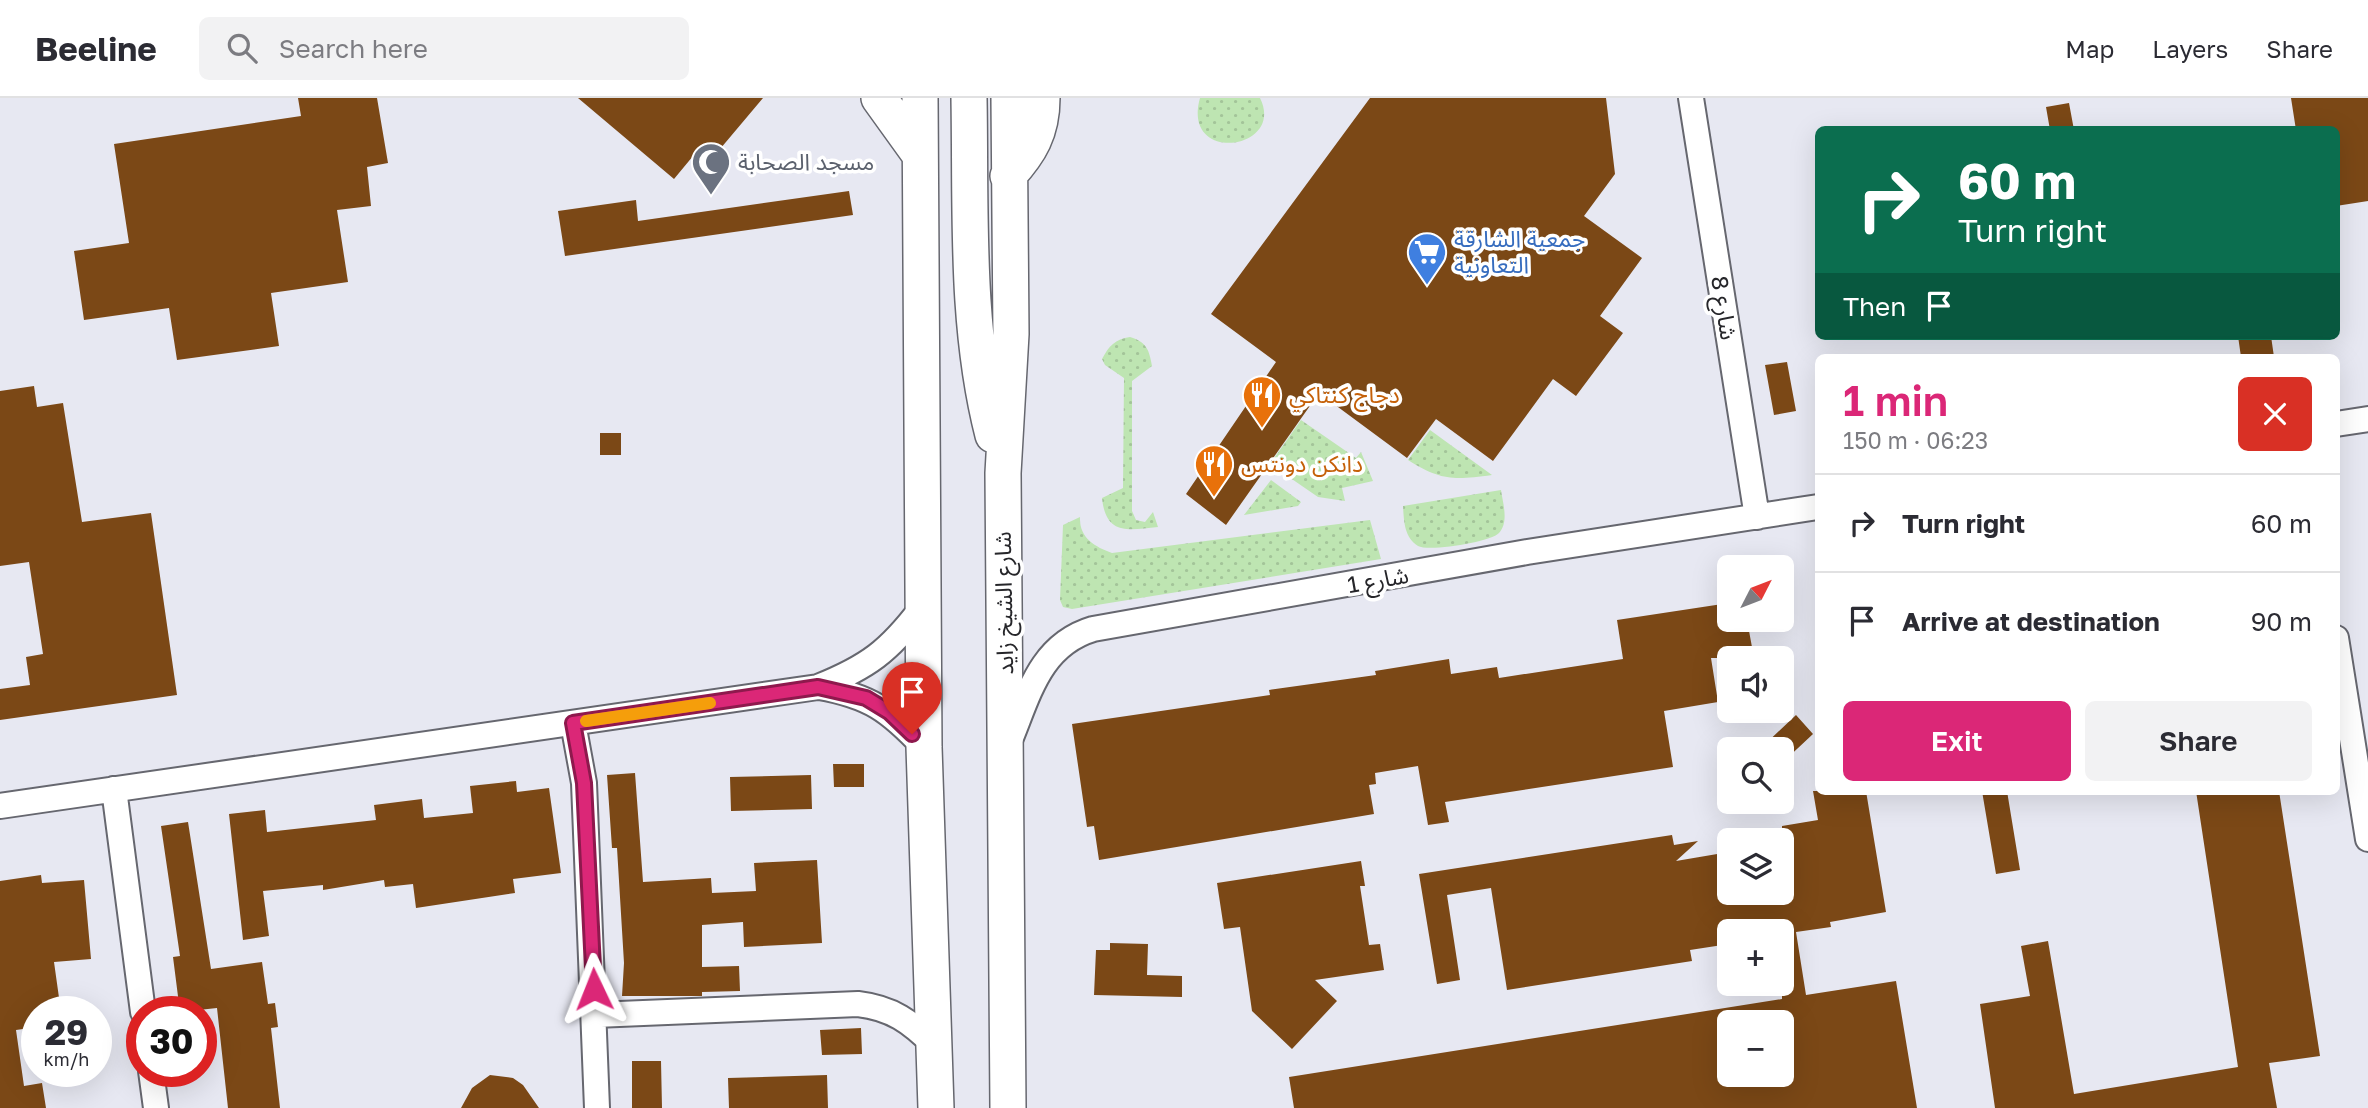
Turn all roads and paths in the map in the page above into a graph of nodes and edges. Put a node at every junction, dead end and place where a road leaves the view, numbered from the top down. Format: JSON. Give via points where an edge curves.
{"nodes":[{"id":1,"x":879,"y":98,"type":"edge"},
{"id":2,"x":919,"y":98,"type":"edge"},
{"id":3,"x":969,"y":98,"type":"edge"},
{"id":4,"x":1009,"y":98,"type":"edge"},
{"id":5,"x":1042,"y":98,"type":"edge"},
{"id":6,"x":1691,"y":98,"type":"edge"},
{"id":7,"x":920,"y":155,"type":"junction"},
{"id":8,"x":1008,"y":176,"type":"junction"},
{"id":9,"x":2368,"y":419,"type":"edge"},
{"id":10,"x":2340,"y":423,"type":"edge"},
{"id":11,"x":1003,"y":473,"type":"junction"},
{"id":12,"x":1815,"y":507,"type":"edge"},
{"id":13,"x":1757,"y":517,"type":"junction"},
{"id":14,"x":921,"y":609,"type":"junction"},
{"id":15,"x":2340,"y":663,"type":"edge"},
{"id":16,"x":818,"y":687,"type":"junction"},
{"id":17,"x":573,"y":723,"type":"junction"},
{"id":18,"x":924,"y":747,"type":"junction"},
{"id":19,"x":1006,"y":750,"type":"junction"},
{"id":20,"x":114,"y":789,"type":"junction"},
{"id":21,"x":0,"y":806,"type":"edge"},
{"id":22,"x":2368,"y":839,"type":"edge"},
{"id":23,"x":141,"y":996,"type":"edge"},
{"id":24,"x":595,"y":1015,"type":"junction"},
{"id":25,"x":934,"y":1045,"type":"junction"},
{"id":26,"x":153,"y":1087,"type":"edge"},
{"id":27,"x":156,"y":1108,"type":"edge"},
{"id":28,"x":597,"y":1108,"type":"edge"},
{"id":29,"x":936,"y":1108,"type":"edge"},
{"id":30,"x":1008,"y":1108,"type":"edge"}],
"edges":[{"from":1,"to":7,"type":"main road"},
{"from":2,"to":7,"type":"main road"},
{"from":3,"to":11,"type":"main road","via":[[972,304],[986,406]]},
{"from":4,"to":8,"type":"main road","name":"شارع الشيخ زايد"},
{"from":5,"to":8,"type":"main road","via":[[1034,143]]},
{"from":6,"to":13,"type":"street","name":"شارع 8"},
{"from":7,"to":14,"type":"main road"},
{"from":8,"to":11,"type":"main road","name":"شارع الشيخ زايد","via":[[1012,334]]},
{"from":9,"to":10,"type":"street"},
{"from":11,"to":19,"type":"main road","name":"شارع الشيخ زايد"},
{"from":12,"to":13,"type":"street","name":"شارع 1"},
{"from":13,"to":19,"type":"street","name":"شارع 1","via":[[1527,552],[1079,634],[1054,650],[1037,673]]},
{"from":14,"to":16,"type":"street","via":[[880,656],[856,672]]},
{"from":14,"to":18,"type":"main road"},
{"from":15,"to":22,"type":"street"},
{"from":16,"to":17,"type":"street"},
{"from":16,"to":18,"type":"street","via":[[852,693],[877,705]]},
{"from":17,"to":20,"type":"street"},
{"from":17,"to":24,"type":"street","via":[[584,776]]},
{"from":18,"to":25,"type":"main road"},
{"from":19,"to":30,"type":"main road","name":"شارع الشيخ زايد"},
{"from":20,"to":21,"type":"street"},
{"from":20,"to":23,"type":"street"},
{"from":24,"to":25,"type":"street","via":[[858,1004],[903,1017]]},
{"from":24,"to":28,"type":"street"},
{"from":25,"to":29,"type":"main road"},
{"from":26,"to":27,"type":"street"}]}
